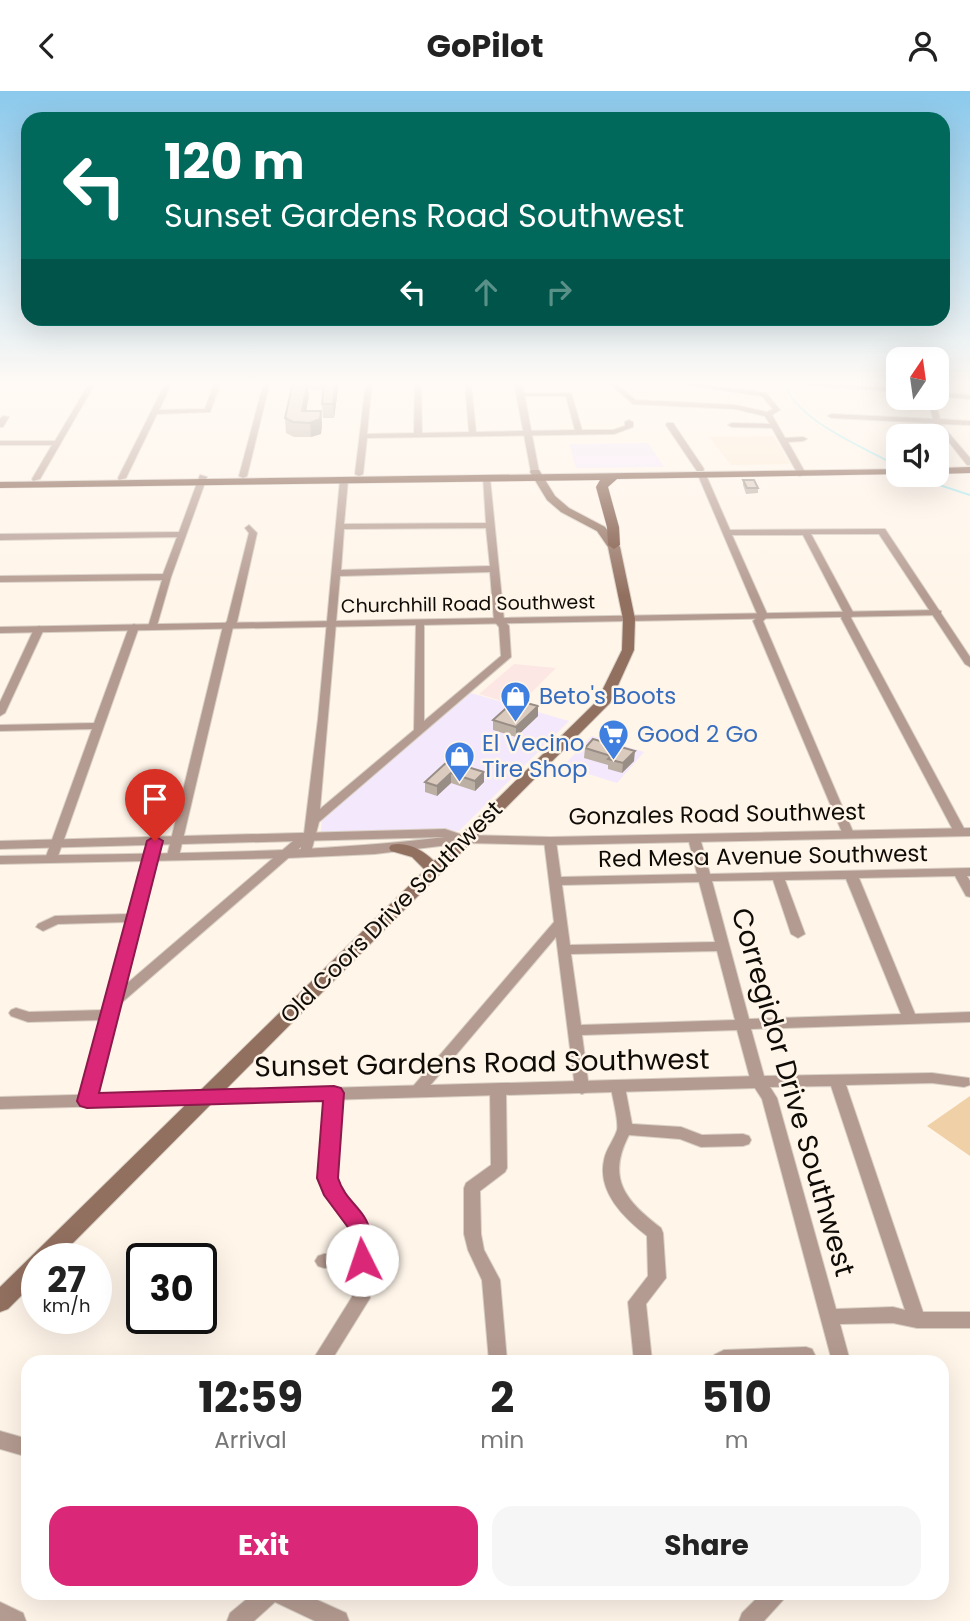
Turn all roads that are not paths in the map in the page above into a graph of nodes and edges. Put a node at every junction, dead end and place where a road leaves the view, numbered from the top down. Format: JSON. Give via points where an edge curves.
{"nodes":[{"id":1,"x":51,"y":453,"type":"edge"},
{"id":2,"x":134,"y":453,"type":"edge"},
{"id":3,"x":249,"y":453,"type":"edge"},
{"id":4,"x":362,"y":453,"type":"edge"},
{"id":5,"x":531,"y":453,"type":"edge"},
{"id":6,"x":689,"y":453,"type":"edge"},
{"id":7,"x":792,"y":453,"type":"edge"},
{"id":8,"x":970,"y":466,"type":"edge"},
{"id":9,"x":949,"y":467,"type":"edge"},
{"id":10,"x":800,"y":470,"type":"junction"},
{"id":11,"x":886,"y":470,"type":"edge"},
{"id":12,"x":701,"y":472,"type":"junction"},
{"id":13,"x":359,"y":474,"type":"junction"},
{"id":14,"x":536,"y":475,"type":"junction"},
{"id":15,"x":243,"y":476,"type":"junction"},
{"id":16,"x":613,"y":477,"type":"junction"},
{"id":17,"x":122,"y":478,"type":"junction"},
{"id":18,"x":486,"y":478,"type":"junction"},
{"id":19,"x":36,"y":479,"type":"junction"},
{"id":20,"x":202,"y":480,"type":"junction"},
{"id":21,"x":344,"y":480,"type":"junction"},
{"id":22,"x":0,"y":483,"type":"edge"},
{"id":23,"x":489,"y":525,"type":"junction"},
{"id":24,"x":340,"y":527,"type":"junction"},
{"id":25,"x":249,"y":528,"type":"dead end"},
{"id":26,"x":805,"y":531,"type":"junction"},
{"id":27,"x":727,"y":533,"type":"junction"},
{"id":28,"x":182,"y":534,"type":"junction"},
{"id":29,"x":0,"y":537,"type":"edge"},
{"id":30,"x":614,"y":545,"type":"junction"},
{"id":31,"x":495,"y":569,"type":"junction"},
{"id":32,"x":336,"y":572,"type":"junction"},
{"id":33,"x":167,"y":577,"type":"junction"},
{"id":34,"x":0,"y":579,"type":"edge"},
{"id":35,"x":937,"y":613,"type":"junction"},
{"id":36,"x":849,"y":614,"type":"junction"},
{"id":37,"x":763,"y":616,"type":"junction"},
{"id":38,"x":629,"y":619,"type":"junction"},
{"id":39,"x":499,"y":621,"type":"junction"},
{"id":40,"x":419,"y":623,"type":"junction"},
{"id":41,"x":333,"y":624,"type":"junction"},
{"id":42,"x":228,"y":626,"type":"junction"},
{"id":43,"x":134,"y":627,"type":"junction"},
{"id":44,"x":153,"y":627,"type":"junction"},
{"id":45,"x":39,"y":629,"type":"junction"},
{"id":46,"x":0,"y":630,"type":"edge"},
{"id":47,"x":970,"y":664,"type":"edge"},
{"id":48,"x":0,"y":713,"type":"edge"},
{"id":49,"x":97,"y":726,"type":"junction"},
{"id":50,"x":0,"y":728,"type":"edge"},
{"id":51,"x":419,"y":730,"type":"junction"},
{"id":52,"x":313,"y":821,"type":"junction"},
{"id":53,"x":965,"y":832,"type":"edge"},
{"id":54,"x":848,"y":834,"type":"junction"},
{"id":55,"x":694,"y":838,"type":"junction"},
{"id":56,"x":466,"y":839,"type":"junction"},
{"id":57,"x":177,"y":840,"type":"junction"},
{"id":58,"x":155,"y":841,"type":"junction"},
{"id":59,"x":550,"y":841,"type":"junction"},
{"id":60,"x":306,"y":843,"type":"junction"},
{"id":61,"x":56,"y":844,"type":"junction"},
{"id":62,"x":0,"y":845,"type":"edge"},
{"id":63,"x":397,"y":848,"type":"junction"},
{"id":64,"x":288,"y":854,"type":"junction"},
{"id":65,"x":173,"y":856,"type":"junction"},
{"id":66,"x":151,"y":857,"type":"junction"},
{"id":67,"x":51,"y":859,"type":"junction"},
{"id":68,"x":0,"y":860,"type":"edge"},
{"id":69,"x":434,"y":870,"type":"junction"},
{"id":70,"x":965,"y":872,"type":"edge"},
{"id":71,"x":851,"y":875,"type":"junction"},
{"id":72,"x":778,"y":877,"type":"junction"},
{"id":73,"x":705,"y":878,"type":"junction"},
{"id":74,"x":557,"y":881,"type":"junction"},
{"id":75,"x":970,"y":893,"type":"edge"},
{"id":76,"x":137,"y":918,"type":"junction"},
{"id":77,"x":561,"y":922,"type":"junction"},
{"id":78,"x":43,"y":927,"type":"dead end"},
{"id":79,"x":798,"y":934,"type":"dead end"},
{"id":80,"x":723,"y":946,"type":"junction"},
{"id":81,"x":564,"y":950,"type":"junction"},
{"id":82,"x":112,"y":1009,"type":"junction"},
{"id":83,"x":16,"y":1013,"type":"dead end"},
{"id":84,"x":970,"y":1017,"type":"edge"},
{"id":85,"x":910,"y":1019,"type":"junction"},
{"id":86,"x":745,"y":1025,"type":"junction"},
{"id":87,"x":575,"y":1030,"type":"junction"},
{"id":88,"x":836,"y":1079,"type":"junction"},
{"id":89,"x":758,"y":1082,"type":"junction"},
{"id":90,"x":964,"y":1082,"type":"dead end"},
{"id":91,"x":618,"y":1087,"type":"junction"},
{"id":92,"x":582,"y":1088,"type":"junction"},
{"id":93,"x":498,"y":1090,"type":"junction"},
{"id":94,"x":417,"y":1091,"type":"junction"},
{"id":95,"x":334,"y":1093,"type":"junction"},
{"id":96,"x":205,"y":1097,"type":"junction"},
{"id":97,"x":87,"y":1101,"type":"junction"},
{"id":98,"x":0,"y":1103,"type":"edge"},
{"id":99,"x":625,"y":1129,"type":"junction"},
{"id":100,"x":743,"y":1140,"type":"dead end"},
{"id":101,"x":59,"y":1243,"type":"edge"},
{"id":102,"x":362,"y":1260,"type":"junction"},
{"id":103,"x":324,"y":1261,"type":"dead end"},
{"id":104,"x":21,"y":1281,"type":"edge"},
{"id":105,"x":0,"y":1301,"type":"edge"},
{"id":106,"x":830,"y":1317,"type":"junction"},
{"id":107,"x":917,"y":1319,"type":"junction"},
{"id":108,"x":970,"y":1320,"type":"edge"},
{"id":109,"x":325,"y":1355,"type":"edge"},
{"id":110,"x":497,"y":1355,"type":"edge"},
{"id":111,"x":642,"y":1355,"type":"edge"},
{"id":112,"x":840,"y":1355,"type":"edge"},
{"id":113,"x":0,"y":1440,"type":"edge"},
{"id":114,"x":21,"y":1446,"type":"edge"},
{"id":115,"x":261,"y":1600,"type":"edge"},
{"id":116,"x":294,"y":1600,"type":"edge"},
{"id":117,"x":770,"y":1600,"type":"edge"},
{"id":118,"x":0,"y":1613,"type":"edge"},
{"id":119,"x":15,"y":1621,"type":"edge"},
{"id":120,"x":238,"y":1621,"type":"edge"},
{"id":121,"x":338,"y":1621,"type":"edge"},
{"id":122,"x":750,"y":1621,"type":"edge"}],
"edges":[{"from":1,"to":19,"type":"street"},
{"from":2,"to":17,"type":"street"},
{"from":3,"to":15,"type":"street"},
{"from":4,"to":13,"type":"street"},
{"from":5,"to":14,"type":"street"},
{"from":6,"to":12,"type":"street"},
{"from":7,"to":10,"type":"street"},
{"from":8,"to":9,"type":"main road"},
{"from":10,"to":11,"type":"main road"},
{"from":10,"to":12,"type":"main road"},
{"from":12,"to":14,"type":"main road"},
{"from":12,"to":16,"type":"main road"},
{"from":12,"to":27,"type":"street"},
{"from":13,"to":14,"type":"main road"},
{"from":13,"to":15,"type":"main road"},
{"from":14,"to":16,"type":"main road"},
{"from":14,"to":18,"type":"main road"},
{"from":14,"to":30,"type":"main road","via":[[551,498],[601,529]]},
{"from":15,"to":20,"type":"main road"},
{"from":16,"to":30,"type":"main road","via":[[602,487]]},
{"from":17,"to":19,"type":"main road"},
{"from":17,"to":20,"type":"main road"},
{"from":18,"to":21,"type":"main road"},
{"from":18,"to":23,"type":"street"},
{"from":19,"to":22,"type":"main road"},
{"from":20,"to":21,"type":"main road"},
{"from":20,"to":22,"type":"main road"},
{"from":20,"to":28,"type":"street"},
{"from":21,"to":24,"type":"street"},
{"from":23,"to":24,"type":"street"},
{"from":23,"to":31,"type":"street"},
{"from":24,"to":32,"type":"street"},
{"from":25,"to":42,"type":"street","via":[[253,533]]},
{"from":26,"to":27,"type":"street"},
{"from":26,"to":35,"type":"street","via":[[882,531]]},
{"from":26,"to":36,"type":"street"},
{"from":27,"to":37,"type":"street"},
{"from":28,"to":29,"type":"street"},
{"from":28,"to":33,"type":"street"},
{"from":30,"to":38,"type":"main road","name":"Old Coors Drive Southwest"},
{"from":31,"to":32,"type":"street"},
{"from":31,"to":39,"type":"street"},
{"from":32,"to":41,"type":"street"},
{"from":33,"to":34,"type":"street"},
{"from":33,"to":44,"type":"street"},
{"from":35,"to":36,"type":"street","name":"Churchhill Road Southwest"},
{"from":35,"to":47,"type":"street"},
{"from":36,"to":37,"type":"street","name":"Churchhill Road Southwest"},
{"from":36,"to":53,"type":"street","via":[[846,618]]},
{"from":37,"to":38,"type":"street","name":"Churchhill Road Southwest"},
{"from":37,"to":54,"type":"street","via":[[758,621]]},
{"from":38,"to":39,"type":"street","name":"Churchhill Road Southwest"},
{"from":38,"to":56,"type":"main road","name":"Old Coors Drive Southwest","via":[[628,650],[603,703]]},
{"from":39,"to":40,"type":"street","name":"Churchhill Road Southwest"},
{"from":39,"to":51,"type":"street","via":[[504,625],[506,657]]},
{"from":40,"to":41,"type":"street","name":"Churchhill Road Southwest"},
{"from":40,"to":51,"type":"street"},
{"from":41,"to":42,"type":"street","name":"Churchhill Road Southwest"},
{"from":41,"to":52,"type":"street"},
{"from":42,"to":44,"type":"street","name":"Churchhill Road Southwest"},
{"from":42,"to":57,"type":"street"},
{"from":43,"to":44,"type":"street","name":"Churchhill Road Southwest"},
{"from":43,"to":45,"type":"street","name":"Churchhill Road Southwest"},
{"from":43,"to":49,"type":"street"},
{"from":45,"to":46,"type":"street","name":"Churchhill Road Southwest"},
{"from":45,"to":48,"type":"street"},
{"from":49,"to":50,"type":"street"},
{"from":49,"to":61,"type":"street"},
{"from":51,"to":52,"type":"street"},
{"from":52,"to":60,"type":"street"},
{"from":53,"to":54,"type":"street","name":"Gonzales Road Southwest"},
{"from":54,"to":55,"type":"street","name":"Gonzales Road Southwest"},
{"from":55,"to":59,"type":"street","name":"Gonzales Road Southwest"},
{"from":55,"to":73,"type":"street","name":"Corregidor Drive Southwest"},
{"from":56,"to":59,"type":"street","name":"Gonzales Road Southwest"},
{"from":56,"to":60,"type":"street","name":"Gonzales Road Southwest","via":[[445,834]]},
{"from":56,"to":63,"type":"street","name":"Gonzales Road Southwest"},
{"from":56,"to":69,"type":"main road","name":"Old Coors Drive Southwest"},
{"from":57,"to":58,"type":"street","name":"Gonzales Road Southwest"},
{"from":57,"to":60,"type":"street","name":"Gonzales Road Southwest"},
{"from":57,"to":65,"type":"street"},
{"from":58,"to":61,"type":"street","name":"Gonzales Road Southwest"},
{"from":58,"to":66,"type":"street"},
{"from":59,"to":74,"type":"street"},
{"from":60,"to":63,"type":"street","name":"Gonzales Road Southwest"},
{"from":60,"to":64,"type":"street","name":"Gonzales Road Southwest"},
{"from":61,"to":62,"type":"street","name":"Gonzales Road Southwest"},
{"from":61,"to":67,"type":"street"},
{"from":63,"to":69,"type":"main road","via":[[418,854]]},
{"from":64,"to":65,"type":"street","name":"Gonzales Road Southwest"},
{"from":64,"to":82,"type":"street"},
{"from":65,"to":66,"type":"street","name":"Gonzales Road Southwest"},
{"from":66,"to":67,"type":"street","name":"Gonzales Road Southwest"},
{"from":66,"to":76,"type":"street"},
{"from":67,"to":68,"type":"street","name":"Gonzales Road Southwest"},
{"from":69,"to":96,"type":"main road","name":"Old Coors Drive Southwest"},
{"from":70,"to":71,"type":"street","name":"Red Mesa Avenue Southwest"},
{"from":70,"to":75,"type":"street"},
{"from":71,"to":72,"type":"street","name":"Red Mesa Avenue Southwest"},
{"from":71,"to":85,"type":"street"},
{"from":72,"to":73,"type":"street","name":"Red Mesa Avenue Southwest"},
{"from":72,"to":79,"type":"street"},
{"from":73,"to":74,"type":"street","name":"Red Mesa Avenue Southwest"},
{"from":73,"to":80,"type":"street","name":"Corregidor Drive Southwest"},
{"from":74,"to":77,"type":"street"},
{"from":76,"to":78,"type":"street","via":[[55,920]]},
{"from":76,"to":82,"type":"street"},
{"from":77,"to":81,"type":"street"},
{"from":77,"to":94,"type":"street"},
{"from":80,"to":81,"type":"street"},
{"from":80,"to":86,"type":"street","name":"Corregidor Drive Southwest"},
{"from":81,"to":87,"type":"street"},
{"from":82,"to":83,"type":"street","via":[[28,1017]]},
{"from":82,"to":97,"type":"street"},
{"from":84,"to":85,"type":"street"},
{"from":85,"to":86,"type":"street"},
{"from":86,"to":87,"type":"street"},
{"from":86,"to":89,"type":"street","name":"Corregidor Drive Southwest"},
{"from":87,"to":92,"type":"street"},
{"from":88,"to":89,"type":"street","name":"Sunset Gardens Road Southwest"},
{"from":88,"to":90,"type":"street","name":"Sunset Gardens Road Southwest"},
{"from":88,"to":107,"type":"street"},
{"from":89,"to":91,"type":"street","name":"Sunset Gardens Road Southwest"},
{"from":89,"to":106,"type":"street","name":"Corregidor Drive Southwest","via":[[769,1098]]},
{"from":91,"to":92,"type":"street","name":"Sunset Gardens Road Southwest"},
{"from":91,"to":99,"type":"street"},
{"from":92,"to":93,"type":"street","name":"Sunset Gardens Road Southwest"},
{"from":93,"to":94,"type":"street","name":"Sunset Gardens Road Southwest"},
{"from":93,"to":110,"type":"street","via":[[499,1168],[472,1188],[471,1229],[491,1280]]},
{"from":94,"to":95,"type":"street","name":"Sunset Gardens Road Southwest"},
{"from":95,"to":96,"type":"street","name":"Sunset Gardens Road Southwest"},
{"from":95,"to":102,"type":"street","via":[[328,1178],[331,1189],[361,1228]]},
{"from":96,"to":97,"type":"street","name":"Sunset Gardens Road Southwest"},
{"from":96,"to":101,"type":"main road","name":"Old Coors Drive Southwest"},
{"from":97,"to":98,"type":"street","name":"Sunset Gardens Road Southwest"},
{"from":99,"to":100,"type":"street","via":[[681,1133],[701,1141]]},
{"from":99,"to":111,"type":"street","via":[[611,1158],[615,1192],[621,1206],[655,1233],[657,1250],[657,1278],[637,1302]]},
{"from":102,"to":103,"type":"street"},
{"from":102,"to":109,"type":"street","via":[[361,1298]]},
{"from":104,"to":105,"type":"main road"},
{"from":106,"to":107,"type":"street"},
{"from":106,"to":112,"type":"street","name":"Corregidor Drive Southwest"},
{"from":107,"to":108,"type":"street"},
{"from":113,"to":114,"type":"street"},
{"from":115,"to":120,"type":"street"},
{"from":116,"to":121,"type":"street"},
{"from":117,"to":122,"type":"street"},
{"from":118,"to":119,"type":"street"}]}
